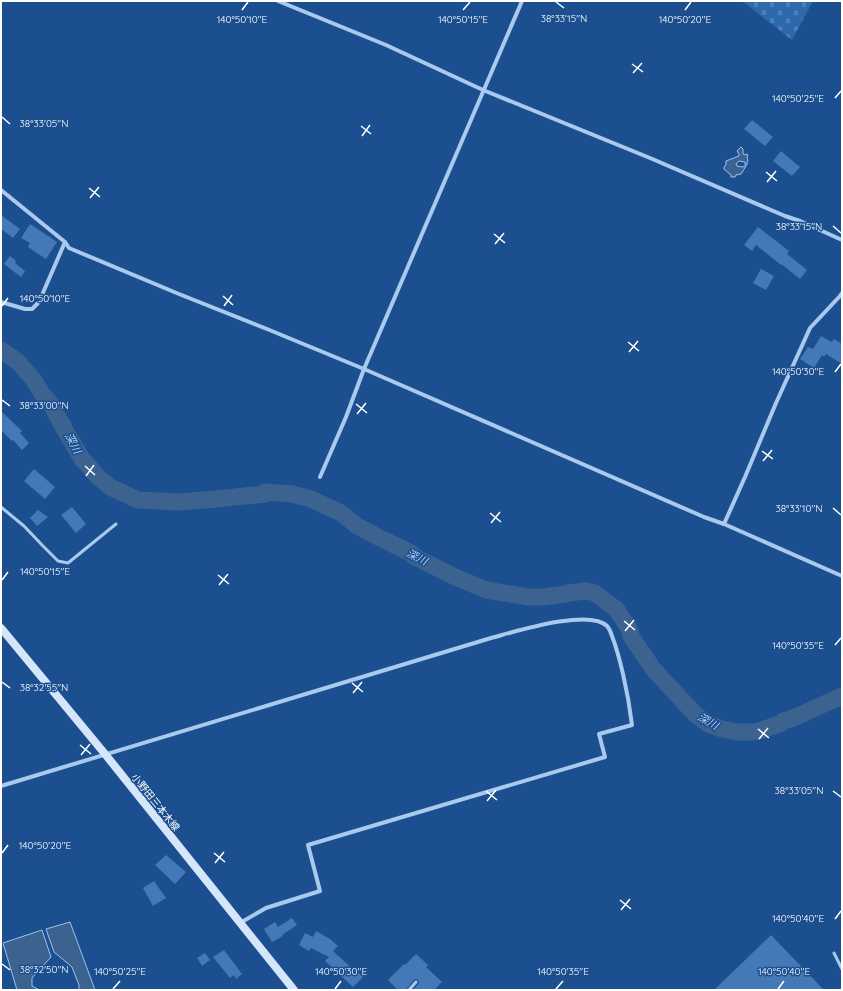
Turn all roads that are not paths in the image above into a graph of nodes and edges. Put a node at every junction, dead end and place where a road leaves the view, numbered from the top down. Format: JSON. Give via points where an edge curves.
{"nodes":[{"id":1,"x":278,"y":1,"type":"edge"},
{"id":2,"x":522,"y":1,"type":"edge"},
{"id":3,"x":483,"y":90,"type":"junction"},
{"id":4,"x":1,"y":190,"type":"edge"},
{"id":5,"x":842,"y":240,"type":"edge"},
{"id":6,"x":66,"y":242,"type":"junction"},
{"id":7,"x":842,"y":293,"type":"edge"},
{"id":8,"x":1,"y":302,"type":"edge"},
{"id":9,"x":364,"y":369,"type":"junction"},
{"id":10,"x":320,"y":477,"type":"dead end"},
{"id":11,"x":1,"y":507,"type":"edge"},
{"id":12,"x":116,"y":524,"type":"dead end"},
{"id":13,"x":724,"y":524,"type":"junction"},
{"id":14,"x":842,"y":576,"type":"edge"},
{"id":15,"x":1,"y":628,"type":"edge"},
{"id":16,"x":104,"y":754,"type":"junction"},
{"id":17,"x":1,"y":786,"type":"edge"},
{"id":18,"x":239,"y":923,"type":"junction"},
{"id":19,"x":834,"y":953,"type":"dead end"},
{"id":20,"x":842,"y":969,"type":"edge"},
{"id":21,"x":416,"y":982,"type":"dead end"},
{"id":22,"x":291,"y":989,"type":"edge"},
{"id":23,"x":409,"y":990,"type":"edge"}],
"edges":[{"from":1,"to":3,"type":"street"},
{"from":2,"to":3,"type":"street"},
{"from":3,"to":5,"type":"street"},
{"from":3,"to":9,"type":"street"},
{"from":4,"to":6,"type":"street"},
{"from":6,"to":8,"type":"street","via":[[39,302],[32,308],[25,309]]},
{"from":6,"to":9,"type":"street","via":[[69,248]]},
{"from":7,"to":13,"type":"street","via":[[810,328]]},
{"from":9,"to":10,"type":"street"},
{"from":9,"to":13,"type":"street"},
{"from":11,"to":12,"type":"lane","via":[[24,526],[58,561],[68,563]]},
{"from":13,"to":14,"type":"street"},
{"from":15,"to":16,"type":"main road","name":"小野田三本木線"},
{"from":16,"to":17,"type":"street"},
{"from":16,"to":18,"type":"main road","name":"小野田三本木線"},
{"from":16,"to":18,"type":"street","via":[[491,638],[546,624],[587,619],[607,626],[617,649],[632,725],[599,734],[605,757],[308,845],[320,891],[266,908]]},
{"from":18,"to":22,"type":"main road","name":"小野田三本木線"},
{"from":19,"to":20,"type":"lane"},
{"from":21,"to":23,"type":"lane"}]}
